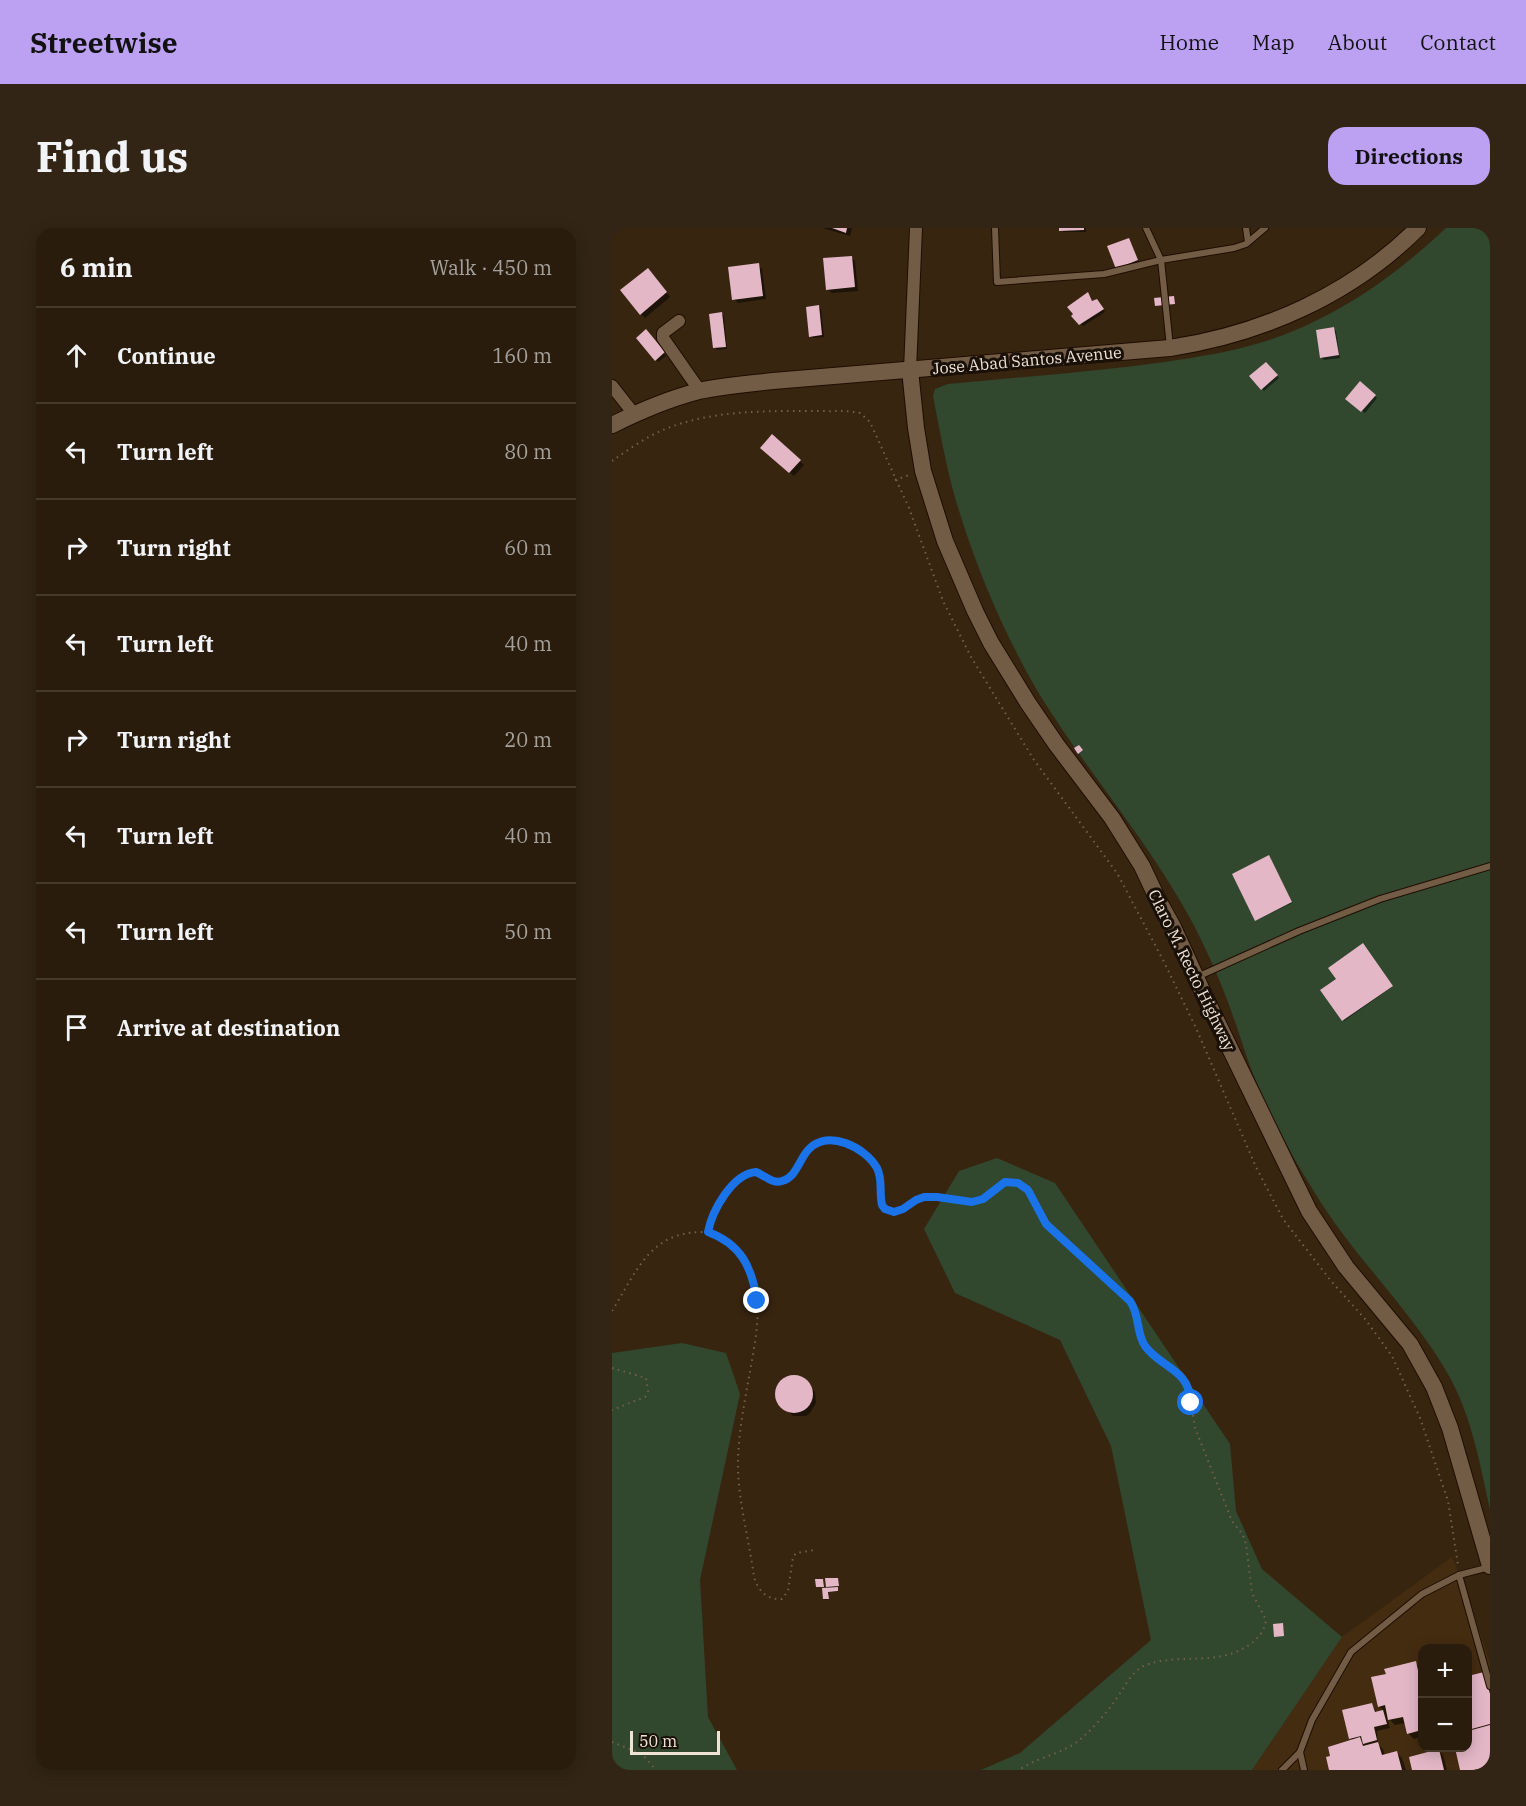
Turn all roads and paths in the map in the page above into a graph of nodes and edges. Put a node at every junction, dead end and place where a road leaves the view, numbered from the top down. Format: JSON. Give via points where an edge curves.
{"nodes":[{"id":1,"x":916,"y":228,"type":"edge"},
{"id":2,"x":995,"y":228,"type":"edge"},
{"id":3,"x":1146,"y":228,"type":"edge"},
{"id":4,"x":1246,"y":228,"type":"edge"},
{"id":5,"x":1265,"y":228,"type":"edge"},
{"id":6,"x":1418,"y":228,"type":"edge"},
{"id":7,"x":1248,"y":242,"type":"junction"},
{"id":8,"x":1161,"y":260,"type":"junction"},
{"id":9,"x":679,"y":321,"type":"dead end"},
{"id":10,"x":1170,"y":348,"type":"junction"},
{"id":11,"x":910,"y":370,"type":"junction"},
{"id":12,"x":612,"y":387,"type":"edge"},
{"id":13,"x":700,"y":391,"type":"junction"},
{"id":14,"x":634,"y":414,"type":"junction"},
{"id":15,"x":612,"y":425,"type":"edge"},
{"id":16,"x":612,"y":461,"type":"edge"},
{"id":17,"x":1490,"y":866,"type":"edge"},
{"id":18,"x":1196,"y":977,"type":"junction"},
{"id":19,"x":708,"y":1232,"type":"junction"},
{"id":20,"x":612,"y":1311,"type":"edge"},
{"id":21,"x":612,"y":1368,"type":"edge"},
{"id":22,"x":612,"y":1410,"type":"edge"},
{"id":23,"x":814,"y":1550,"type":"dead end"},
{"id":24,"x":1490,"y":1567,"type":"edge"},
{"id":25,"x":1459,"y":1575,"type":"junction"},
{"id":26,"x":1490,"y":1686,"type":"edge"},
{"id":27,"x":612,"y":1742,"type":"edge"},
{"id":28,"x":1300,"y":1752,"type":"junction"},
{"id":29,"x":656,"y":1770,"type":"edge"},
{"id":30,"x":1019,"y":1770,"type":"edge"},
{"id":31,"x":1282,"y":1770,"type":"edge"},
{"id":32,"x":1304,"y":1770,"type":"edge"}],
"edges":[{"from":1,"to":11,"type":"street"},
{"from":2,"to":8,"type":"lane","via":[[997,282],[1104,274]]},
{"from":3,"to":8,"type":"lane"},
{"from":4,"to":7,"type":"lane"},
{"from":5,"to":7,"type":"lane"},
{"from":6,"to":10,"type":"main road","name":"Jose Abad Santos Avenue","via":[[1361,276],[1318,301],[1260,328]]},
{"from":7,"to":8,"type":"lane","via":[[1234,248]]},
{"from":8,"to":10,"type":"lane"},
{"from":9,"to":13,"type":"street","via":[[665,330],[663,338]]},
{"from":10,"to":11,"type":"main road","name":"Jose Abad Santos Avenue"},
{"from":11,"to":13,"type":"main road","name":"Jose Abad Santos Avenue"},
{"from":11,"to":18,"type":"main road","name":"Claro M. Recto Highway","via":[[923,471],[945,541],[975,611],[1028,703],[1142,866]]},
{"from":12,"to":14,"type":"street"},
{"from":13,"to":14,"type":"main road","name":"Jose Abad Santos Avenue"},
{"from":14,"to":15,"type":"main road","name":"Jose Abad Santos Avenue"},
{"from":16,"to":25,"type":"path","via":[[662,430],[726,413],[846,411],[860,414],[870,422],[909,508],[943,601],[971,657],[1034,760],[1117,873],[1196,1028],[1256,1167],[1283,1219],[1392,1356],[1420,1418],[1448,1501]]},
{"from":17,"to":18,"type":"lane","via":[[1380,899]]},
{"from":18,"to":24,"type":"main road","name":"Claro M. Recto Highway","via":[[1309,1211],[1346,1267],[1410,1344],[1434,1387],[1450,1428]]},
{"from":19,"to":20,"type":"path","via":[[677,1235],[653,1248]]},
{"from":19,"to":23,"type":"path","via":[[723,1237],[741,1255],[751,1272],[756,1293],[758,1316],[738,1459],[758,1589],[770,1598],[782,1599],[788,1591],[793,1557]]},
{"from":19,"to":30,"type":"path","via":[[717,1207],[744,1176],[756,1172],[783,1181],[793,1174],[811,1147],[823,1141],[850,1145],[870,1159],[878,1169],[882,1205],[889,1211],[899,1211],[924,1197],[972,1202],[983,1199],[1005,1182],[1018,1183],[1034,1199],[1046,1224],[1125,1295],[1135,1308],[1144,1344],[1188,1386],[1195,1428],[1232,1521],[1246,1544],[1251,1593],[1266,1620],[1263,1631],[1232,1655],[1142,1667],[1111,1707],[1075,1743]]},
{"from":21,"to":22,"type":"path","via":[[646,1378],[648,1391],[645,1397]]},
{"from":24,"to":25,"type":"lane"},
{"from":25,"to":26,"type":"lane"},
{"from":25,"to":28,"type":"lane","via":[[1422,1594],[1351,1652],[1312,1720]]},
{"from":27,"to":29,"type":"path","via":[[642,1754]]},
{"from":28,"to":31,"type":"lane"},
{"from":28,"to":32,"type":"lane"}]}
